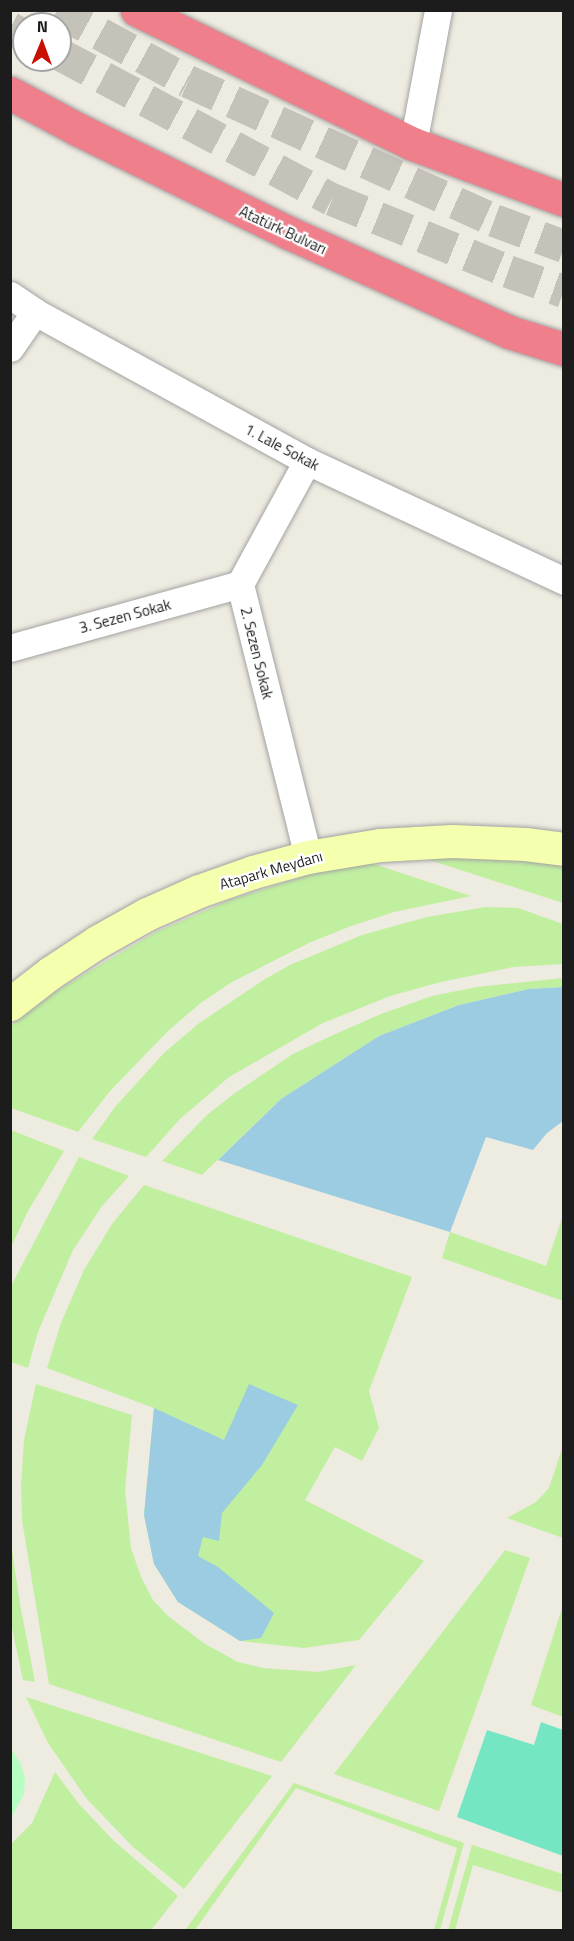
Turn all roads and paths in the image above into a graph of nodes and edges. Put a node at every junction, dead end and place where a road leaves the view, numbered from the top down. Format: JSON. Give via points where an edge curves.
{"nodes":[{"id":1,"x":137,"y":10,"type":"edge"},
{"id":2,"x":438,"y":10,"type":"edge"},
{"id":3,"x":10,"y":93,"type":"edge"},
{"id":4,"x":413,"y":144,"type":"junction"},
{"id":5,"x":564,"y":200,"type":"edge"},
{"id":6,"x":10,"y":295,"type":"edge"},
{"id":7,"x":35,"y":312,"type":"junction"},
{"id":8,"x":10,"y":348,"type":"edge"},
{"id":9,"x":564,"y":349,"type":"edge"},
{"id":10,"x":307,"y":461,"type":"junction"},
{"id":11,"x":564,"y":581,"type":"edge"},
{"id":12,"x":240,"y":584,"type":"junction"},
{"id":13,"x":10,"y":648,"type":"edge"},
{"id":14,"x":564,"y":849,"type":"edge"},
{"id":15,"x":308,"y":857,"type":"junction"},
{"id":16,"x":10,"y":1004,"type":"edge"}],
"edges":[{"from":1,"to":4,"type":"highway"},
{"from":2,"to":4,"type":"street"},
{"from":3,"to":9,"type":"highway","name":"Atatürk Bulvarı","via":[[287,232],[509,332]]},
{"from":4,"to":5,"type":"highway"},
{"from":6,"to":7,"type":"street","name":"1. Lale Sokak"},
{"from":7,"to":8,"type":"street"},
{"from":7,"to":10,"type":"street","name":"1. Lale Sokak"},
{"from":10,"to":11,"type":"street","name":"1. Lale Sokak"},
{"from":10,"to":12,"type":"street"},
{"from":12,"to":13,"type":"street","name":"3. Sezen Sokak"},
{"from":12,"to":15,"type":"street","name":"2. Sezen Sokak"},
{"from":14,"to":15,"type":"main road","name":"Atapark Meydanı","via":[[452,841],[380,845]]},
{"from":15,"to":16,"type":"main road","name":"Atapark Meydanı","via":[[210,887],[147,914],[88,948]]}]}
